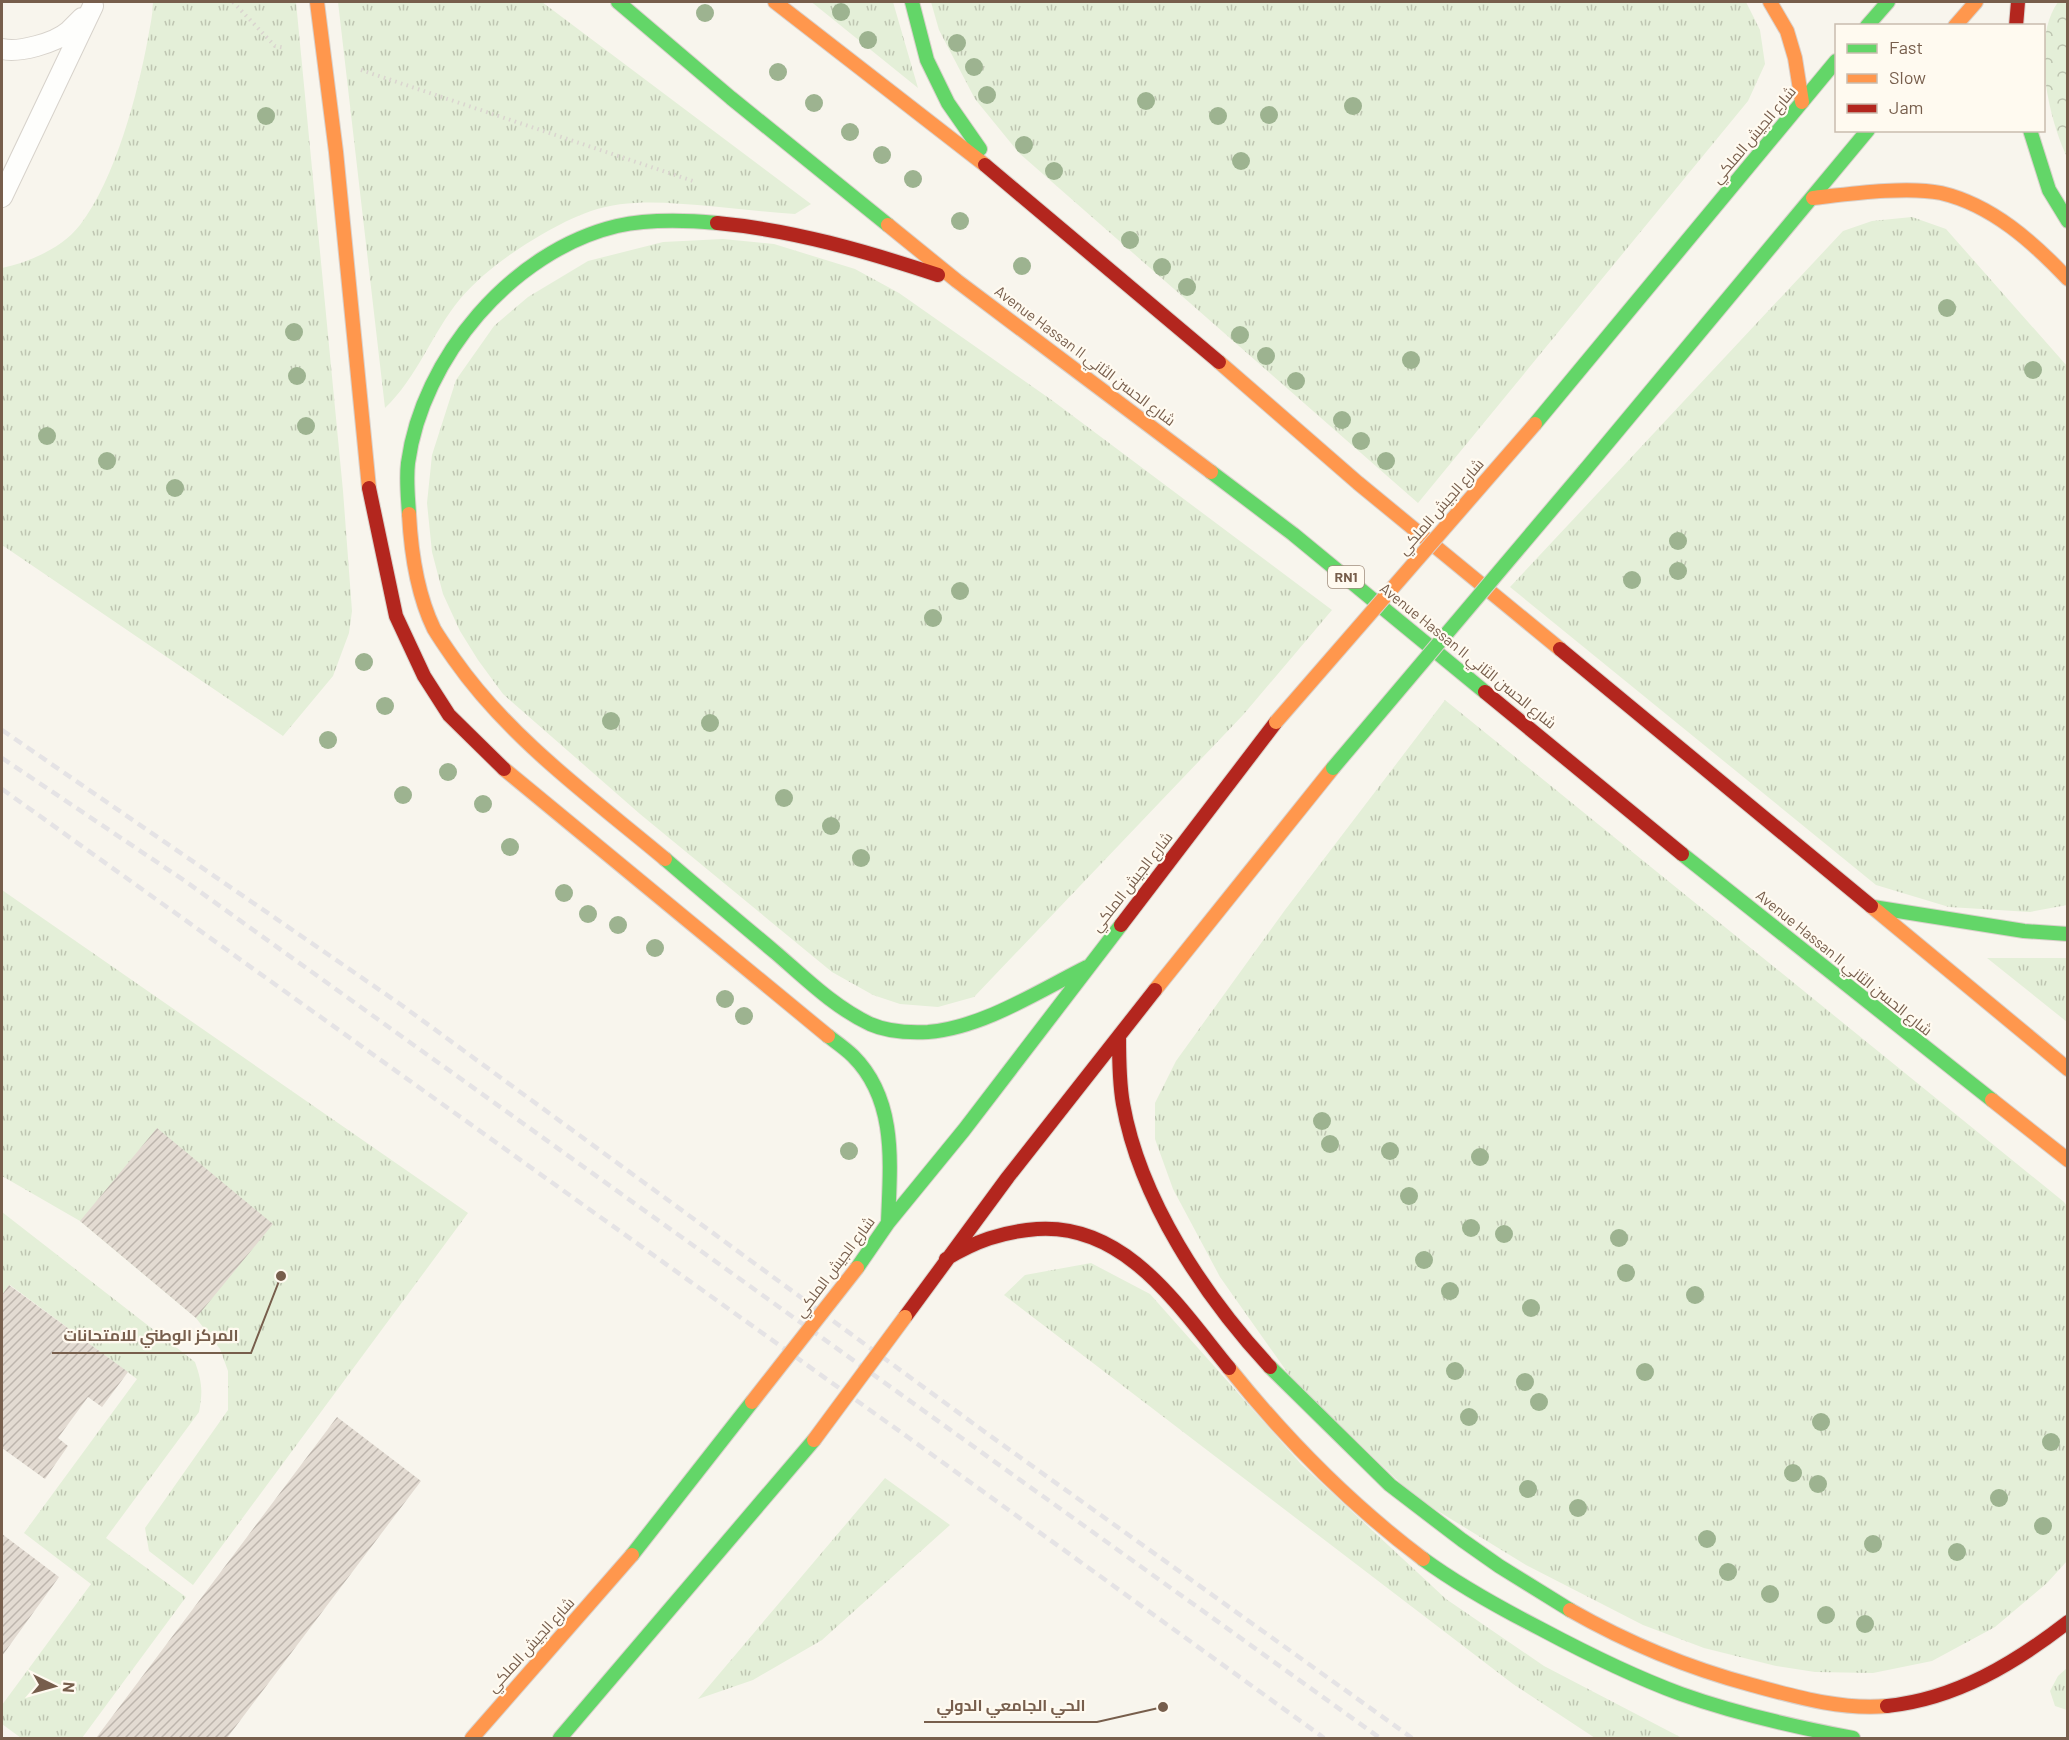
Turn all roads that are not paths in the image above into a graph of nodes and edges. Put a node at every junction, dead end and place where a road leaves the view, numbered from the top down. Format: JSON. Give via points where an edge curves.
{"nodes":[{"id":1,"x":317,"y":2,"type":"edge"},
{"id":2,"x":618,"y":2,"type":"edge"},
{"id":3,"x":775,"y":2,"type":"edge"},
{"id":4,"x":912,"y":2,"type":"edge"},
{"id":5,"x":1770,"y":2,"type":"edge"},
{"id":6,"x":1888,"y":2,"type":"edge"},
{"id":7,"x":1976,"y":2,"type":"edge"},
{"id":8,"x":2018,"y":2,"type":"edge"},
{"id":9,"x":94,"y":4,"type":"edge"},
{"id":10,"x":1869,"y":24,"type":"edge"},
{"id":11,"x":1957,"y":24,"type":"edge"},
{"id":12,"x":2016,"y":24,"type":"edge"},
{"id":13,"x":2,"y":49,"type":"edge"},
{"id":14,"x":1835,"y":62,"type":"edge"},
{"id":15,"x":1802,"y":102,"type":"junction"},
{"id":16,"x":1866,"y":132,"type":"edge"},
{"id":17,"x":2031,"y":132,"type":"edge"},
{"id":18,"x":999,"y":175,"type":"junction"},
{"id":19,"x":2,"y":197,"type":"edge"},
{"id":20,"x":1813,"y":198,"type":"junction"},
{"id":21,"x":2067,"y":221,"type":"edge"},
{"id":22,"x":2067,"y":279,"type":"edge"},
{"id":23,"x":957,"y":281,"type":"junction"},
{"id":24,"x":1874,"y":907,"type":"junction"},
{"id":25,"x":2067,"y":934,"type":"edge"},
{"id":26,"x":1087,"y":967,"type":"junction"},
{"id":27,"x":1119,"y":1036,"type":"junction"},
{"id":28,"x":2067,"y":1069,"type":"edge"},
{"id":29,"x":2067,"y":1160,"type":"edge"},
{"id":30,"x":888,"y":1223,"type":"junction"},
{"id":31,"x":946,"y":1259,"type":"junction"},
{"id":32,"x":2067,"y":1622,"type":"edge"},
{"id":33,"x":472,"y":1738,"type":"edge"},
{"id":34,"x":560,"y":1738,"type":"edge"},
{"id":35,"x":1854,"y":1738,"type":"edge"}],
"edges":[{"from":1,"to":30,"type":"main road","via":[[336,152],[367,481],[396,616],[424,676],[449,715],[497,763],[854,1058],[882,1104],[890,1145]]},
{"from":2,"to":23,"type":"main road","name":"Avenue Hassan II شارع الحسن الثاني","number":"RN1"},
{"from":3,"to":18,"type":"main road"},
{"from":4,"to":18,"type":"main road","via":[[927,60],[948,103]]},
{"from":5,"to":15,"type":"main road","via":[[1793,49]]},
{"from":6,"to":10,"type":"main road"},
{"from":7,"to":11,"type":"main road"},
{"from":8,"to":12,"type":"main road"},
{"from":9,"to":13,"type":"lane","via":[[67,33],[39,46]]},
{"from":9,"to":19,"type":"lane"},
{"from":14,"to":15,"type":"main road","name":"شارع الجيش الملكي"},
{"from":15,"to":26,"type":"main road","name":"شارع الجيش الملكي","bridge":true,"via":[[1535,424],[1276,722]]},
{"from":16,"to":20,"type":"main road"},
{"from":17,"to":21,"type":"main road","via":[[2049,190]]},
{"from":18,"to":24,"type":"main road","via":[[1358,483]]},
{"from":20,"to":22,"type":"main road","via":[[1899,191],[1941,193],[1968,201],[2033,244]]},
{"from":20,"to":27,"type":"main road","bridge":true,"via":[[1333,768]]},
{"from":23,"to":26,"type":"main road","via":[[841,244],[754,226],[662,220],[616,226],[568,244],[522,272],[488,303],[459,337],[437,372],[419,416],[408,465],[408,526],[415,570],[432,624],[463,674],[499,713],[553,766],[844,1009],[879,1028],[908,1032],[938,1030],[972,1023]]},
{"from":23,"to":29,"type":"main road","name":"Avenue Hassan II شارع الحسن الثاني","number":"RN1","via":[[1293,534],[1718,883]]},
{"from":24,"to":25,"type":"main road"},
{"from":24,"to":28,"type":"main road"},
{"from":26,"to":30,"type":"main road","name":"شارع الجيش الملكي"},
{"from":27,"to":31,"type":"main road"},
{"from":27,"to":32,"type":"main road","via":[[1120,1084],[1129,1129],[1146,1178],[1172,1232],[1207,1287],[1282,1380],[1387,1482],[1548,1598],[1703,1671],[1789,1696],[1875,1707],[1923,1700],[1961,1687],[2001,1669]]},
{"from":30,"to":33,"type":"main road","name":"شارع الجيش الملكي","bridge":true,"via":[[619,1571]]},
{"from":31,"to":34,"type":"main road","bridge":true,"via":[[814,1440]]},
{"from":31,"to":35,"type":"main road","via":[[982,1239],[1046,1228],[1074,1230],[1100,1239],[1125,1254],[1154,1280],[1307,1455],[1374,1519],[1422,1559],[1470,1591],[1660,1686],[1793,1727]]}]}
